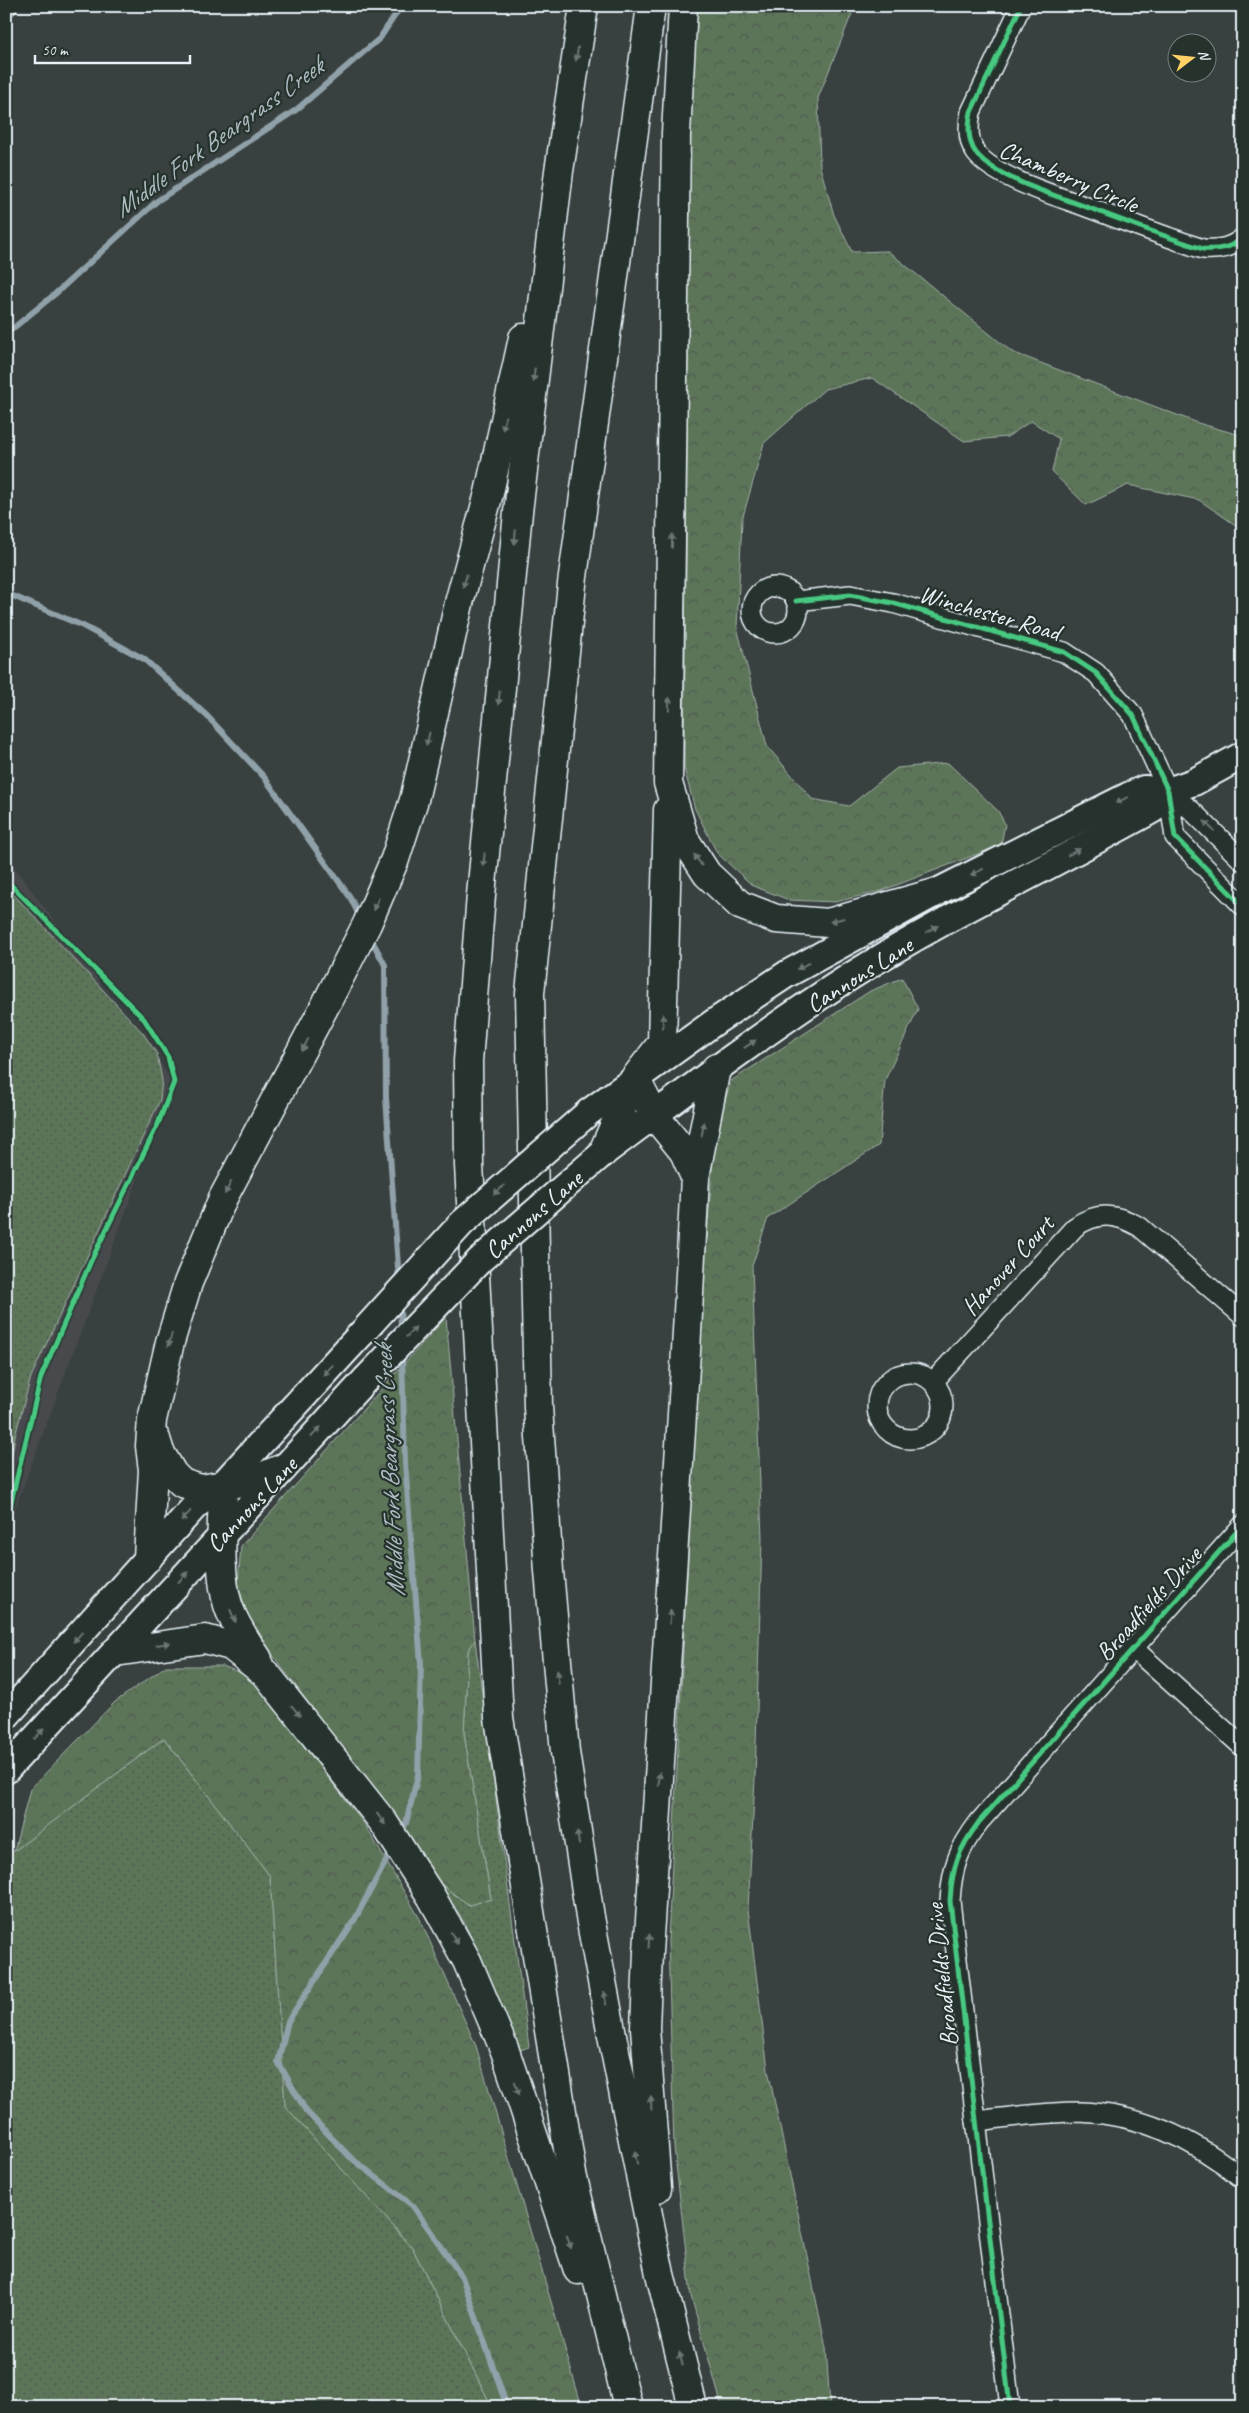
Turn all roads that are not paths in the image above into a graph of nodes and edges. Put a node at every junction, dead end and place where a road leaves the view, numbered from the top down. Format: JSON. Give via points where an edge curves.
{"nodes":[{"id":1,"x":584,"y":6,"type":"edge"},
{"id":2,"x":651,"y":6,"type":"edge"},
{"id":3,"x":682,"y":6,"type":"edge"},
{"id":4,"x":1021,"y":6,"type":"edge"},
{"id":5,"x":560,"y":170,"type":"junction"},
{"id":6,"x":1243,"y":238,"type":"edge"},
{"id":7,"x":796,"y":601,"type":"dead end"},
{"id":8,"x":1243,"y":754,"type":"edge"},
{"id":9,"x":668,"y":783,"type":"junction"},
{"id":10,"x":1168,"y":791,"type":"junction"},
{"id":11,"x":1243,"y":861,"type":"edge"},
{"id":12,"x":938,"y":892,"type":"junction"},
{"id":13,"x":1243,"y":906,"type":"edge"},
{"id":14,"x":955,"y":916,"type":"junction"},
{"id":15,"x":716,"y":1068,"type":"junction"},
{"id":16,"x":635,"y":1078,"type":"junction"},
{"id":17,"x":654,"y":1115,"type":"junction"},
{"id":18,"x":602,"y":1154,"type":"junction"},
{"id":19,"x":695,"y":1177,"type":"junction"},
{"id":20,"x":1243,"y":1316,"type":"edge"},
{"id":21,"x":933,"y":1382,"type":"dead end"},
{"id":22,"x":152,"y":1420,"type":"junction"},
{"id":23,"x":283,"y":1468,"type":"junction"},
{"id":24,"x":222,"y":1484,"type":"junction"},
{"id":25,"x":1243,"y":1525,"type":"edge"},
{"id":26,"x":223,"y":1534,"type":"junction"},
{"id":27,"x":148,"y":1558,"type":"junction"},
{"id":28,"x":1133,"y":1648,"type":"junction"},
{"id":29,"x":115,"y":1652,"type":"junction"},
{"id":30,"x":267,"y":1675,"type":"junction"},
{"id":31,"x":6,"y":1716,"type":"edge"},
{"id":32,"x":1243,"y":1746,"type":"edge"},
{"id":33,"x":6,"y":1770,"type":"edge"},
{"id":34,"x":976,"y":2121,"type":"junction"},
{"id":35,"x":1243,"y":2179,"type":"edge"},
{"id":36,"x":660,"y":2274,"type":"junction"},
{"id":37,"x":626,"y":2407,"type":"edge"},
{"id":38,"x":693,"y":2407,"type":"edge"},
{"id":39,"x":1010,"y":2407,"type":"edge"}],
"edges":[{"from":1,"to":5,"type":"highway","one_way":true},
{"from":36,"to":2,"type":"highway","one_way":true,"via":[[590,1917],[565,1752],[538,1407],[530,993],[572,584]]},
{"from":9,"to":3,"type":"highway","one_way":true,"via":[[676,133]]},
{"from":4,"to":6,"type":"street","name":"Chamberry Circle","via":[[968,124],[975,152],[985,163],[1028,185],[1204,250],[1219,250]]},
{"from":5,"to":22,"type":"highway","one_way":true,"via":[[489,493],[460,598],[414,800],[395,859],[328,1002],[210,1225],[170,1342]]},
{"from":5,"to":37,"type":"highway","one_way":true,"via":[[518,512],[480,895],[468,1061],[469,1165],[499,1718],[572,2174]]},
{"from":7,"to":10,"type":"street","name":"Winchester Road","via":[[858,596],[1064,652],[1096,673],[1133,715]]},
{"from":8,"to":10,"type":"main road","name":"Cannons Lane","via":[[1194,782]]},
{"from":12,"to":9,"type":"highway","one_way":true,"via":[[828,923],[776,918],[740,905],[708,874],[685,840]]},
{"from":16,"to":9,"type":"highway","one_way":true,"via":[[662,1044]]},
{"from":11,"to":10,"type":"street","name":"Winchester Road","one_way":true},
{"from":10,"to":12,"type":"main road","name":"Cannons Lane","one_way":true,"via":[[1144,789]]},
{"from":10,"to":13,"type":"street","name":"Winchester Road","via":[[1175,837]]},
{"from":14,"to":10,"type":"main road","name":"Cannons Lane","one_way":true,"via":[[1152,810]]},
{"from":12,"to":14,"type":"main road"},
{"from":12,"to":16,"type":"main road","name":"Cannons Lane","one_way":true,"via":[[787,974]]},
{"from":15,"to":14,"type":"main road","name":"Cannons Lane","one_way":true,"via":[[851,976]]},
{"from":15,"to":17,"type":"main road","name":"Cannons Lane"},
{"from":19,"to":15,"type":"highway","one_way":true},
{"from":16,"to":17,"type":"highway"},
{"from":16,"to":18,"type":"highway"},
{"from":16,"to":24,"type":"main road","name":"Cannons Lane","one_way":true,"bridge":true,"via":[[588,1112],[462,1223]]},
{"from":17,"to":18,"type":"main road","name":"Cannons Lane"},
{"from":17,"to":19,"type":"highway","via":[[684,1152]]},
{"from":23,"to":18,"type":"main road","name":"Cannons Lane","one_way":true,"bridge":true,"via":[[480,1260]]},
{"from":36,"to":19,"type":"highway","one_way":true,"via":[[646,2028]]},
{"from":20,"to":21,"type":"street","name":"Hanover Court","via":[[1140,1227],[1126,1219],[1103,1215],[1075,1227]]},
{"from":22,"to":24,"type":"highway","via":[[160,1452],[182,1483],[201,1489]]},
{"from":22,"to":27,"type":"highway"},
{"from":23,"to":24,"type":"highway","via":[[254,1480]]},
{"from":23,"to":26,"type":"main road","name":"Cannons Lane"},
{"from":24,"to":26,"type":"highway"},
{"from":24,"to":27,"type":"main road","name":"Cannons Lane","one_way":true,"via":[[195,1506]]},
{"from":25,"to":28,"type":"street","name":"Broadfields Drive"},
{"from":29,"to":26,"type":"main road","name":"Cannons Lane","one_way":true},
{"from":26,"to":30,"type":"highway","one_way":true,"via":[[222,1575],[228,1605]]},
{"from":27,"to":31,"type":"main road","name":"Cannons Lane","one_way":true},
{"from":28,"to":32,"type":"street"},
{"from":28,"to":34,"type":"street","name":"Broadfields Drive","via":[[979,1822],[964,1841],[957,1857],[950,1902]]},
{"from":29,"to":30,"type":"highway","one_way":true,"via":[[205,1639],[231,1646]]},
{"from":33,"to":29,"type":"main road","name":"Cannons Lane","one_way":true},
{"from":30,"to":37,"type":"highway","one_way":true,"via":[[384,1823],[431,1896],[467,1961],[505,2051]]},
{"from":34,"to":35,"type":"street","via":[[1080,2112],[1141,2122],[1195,2144]]},
{"from":34,"to":39,"type":"street","name":"Broadfields Drive"},
{"from":38,"to":36,"type":"highway","one_way":true}]}
